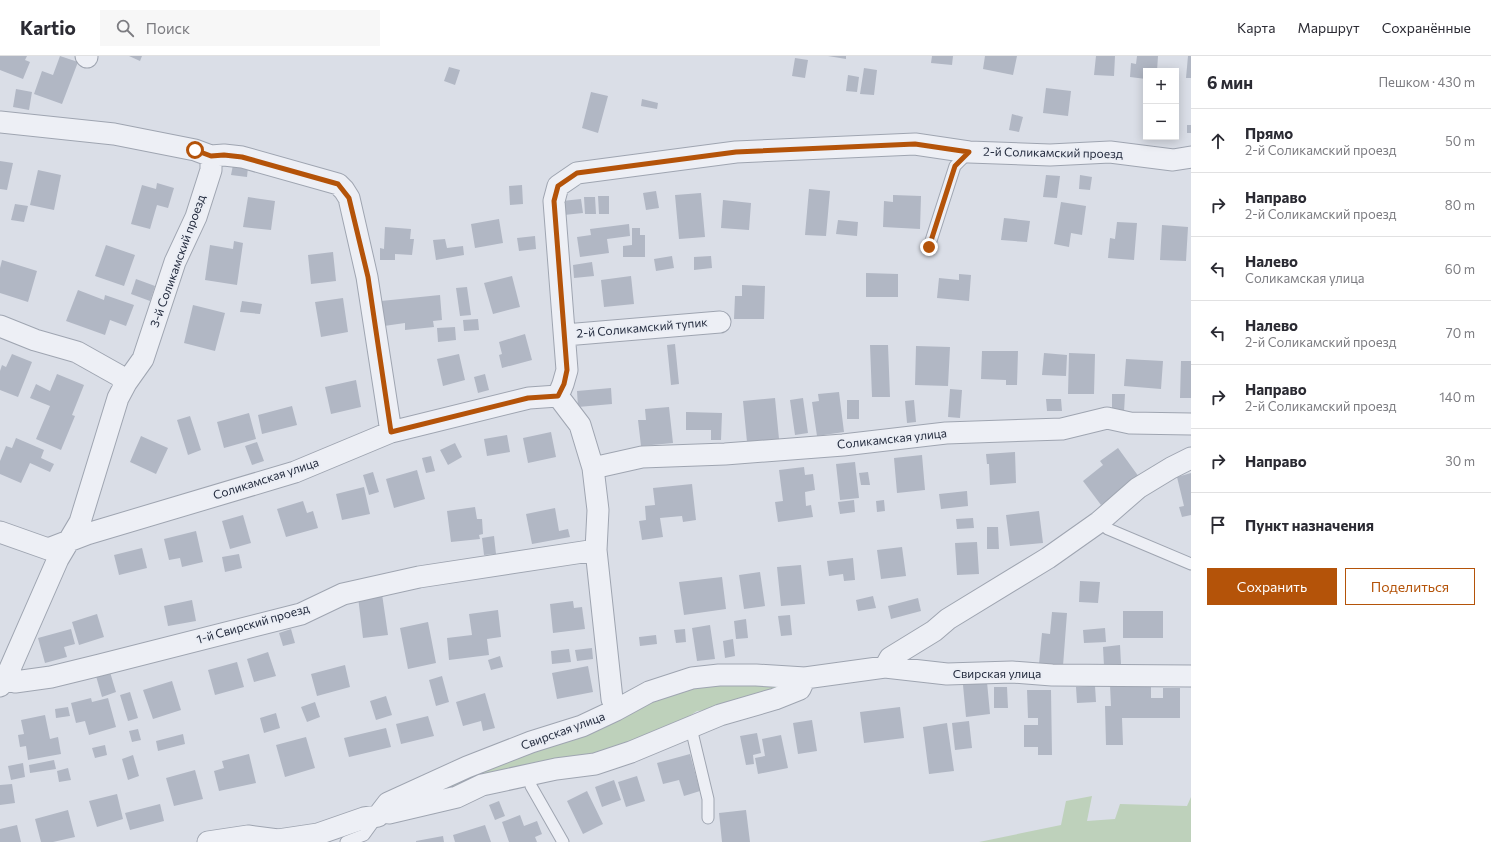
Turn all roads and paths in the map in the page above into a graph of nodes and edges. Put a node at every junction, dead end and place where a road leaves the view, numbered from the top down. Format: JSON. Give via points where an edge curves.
{"nodes":[{"id":1,"x":0,"y":122,"type":"edge"},
{"id":2,"x":969,"y":152,"type":"junction"},
{"id":3,"x":211,"y":156,"type":"junction"},
{"id":4,"x":1191,"y":157,"type":"edge"},
{"id":5,"x":929,"y":247,"type":"dead end"},
{"id":6,"x":720,"y":322,"type":"dead end"},
{"id":7,"x":0,"y":326,"type":"edge"},
{"id":8,"x":565,"y":335,"type":"junction"},
{"id":9,"x":126,"y":383,"type":"junction"},
{"id":10,"x":558,"y":396,"type":"junction"},
{"id":11,"x":1191,"y":424,"type":"edge"},
{"id":12,"x":391,"y":432,"type":"junction"},
{"id":13,"x":1191,"y":458,"type":"edge"},
{"id":14,"x":593,"y":468,"type":"junction"},
{"id":15,"x":1099,"y":522,"type":"junction"},
{"id":16,"x":0,"y":532,"type":"edge"},
{"id":17,"x":68,"y":541,"type":"junction"},
{"id":18,"x":596,"y":550,"type":"junction"},
{"id":19,"x":1191,"y":564,"type":"edge"},
{"id":20,"x":885,"y":667,"type":"junction"},
{"id":21,"x":1191,"y":676,"type":"edge"},
{"id":22,"x":805,"y":678,"type":"junction"},
{"id":23,"x":2,"y":683,"type":"edge"},
{"id":24,"x":616,"y":710,"type":"junction"},
{"id":25,"x":691,"y":728,"type":"junction"},
{"id":26,"x":530,"y":775,"type":"junction"},
{"id":27,"x":378,"y":816,"type":"junction"},
{"id":28,"x":708,"y":818,"type":"dead end"},
{"id":29,"x":278,"y":841,"type":"edge"},
{"id":30,"x":208,"y":842,"type":"edge"},
{"id":31,"x":346,"y":842,"type":"edge"},
{"id":32,"x":562,"y":842,"type":"edge"}],
"edges":[{"from":1,"to":3,"type":"street","via":[[114,134],[195,150]]},
{"from":2,"to":4,"type":"street","name":"2-й Соликамский проезд","via":[[1050,155],[1110,152],[1173,160]]},
{"from":2,"to":5,"type":"lane","via":[[955,166]]},
{"from":2,"to":8,"type":"street","name":"2-й Соликамский проезд","via":[[915,144],[736,152],[577,173],[558,186],[554,201]]},
{"from":3,"to":9,"type":"street","name":"3-й Соликамский проезд","via":[[211,170],[196,217],[175,262],[143,359]]},
{"from":3,"to":12,"type":"street","via":[[242,157],[338,184],[344,190],[349,198],[368,277]]},
{"from":6,"to":8,"type":"street","name":"2-й Соликамский тупик"},
{"from":7,"to":9,"type":"street","via":[[35,340],[77,352],[118,375]]},
{"from":8,"to":10,"type":"street","name":"2-й Соликамский проезд","via":[[567,370]]},
{"from":9,"to":17,"type":"street","name":"3-й Соликамский проезд","via":[[118,398],[80,522]]},
{"from":10,"to":12,"type":"street","name":"Соликамская улица","via":[[528,398]]},
{"from":10,"to":14,"type":"street","via":[[580,425]]},
{"from":11,"to":14,"type":"street","name":"Соликамская улица","via":[[1130,423],[1107,418],[1062,429],[946,433],[843,445],[642,457]]},
{"from":12,"to":17,"type":"street","name":"Соликамская улица","via":[[295,472]]},
{"from":13,"to":15,"type":"street","via":[[1138,488]]},
{"from":14,"to":18,"type":"street","via":[[598,510]]},
{"from":15,"to":19,"type":"lane","via":[[1108,529]]},
{"from":15,"to":20,"type":"street","via":[[1048,558],[890,658]]},
{"from":16,"to":17,"type":"street","name":"Соликамская улица","via":[[48,549]]},
{"from":17,"to":23,"type":"street","name":"3-й Соликамский проезд"},
{"from":18,"to":23,"type":"street","name":"1-й Свирский проезд","via":[[419,578],[343,594],[301,614],[51,677]]},
{"from":18,"to":24,"type":"street","via":[[612,699]]},
{"from":20,"to":21,"type":"street","name":"Свирская улица","via":[[947,674],[1012,672],[1052,675]]},
{"from":20,"to":22,"type":"street","name":"Свирская улица"},
{"from":22,"to":24,"type":"street","name":"Свирская улица","via":[[718,675],[692,678],[649,692]]},
{"from":22,"to":25,"type":"street","via":[[800,689],[720,715]]},
{"from":24,"to":27,"type":"street","name":"Свирская улица","via":[[582,726],[531,742],[467,767],[388,804]]},
{"from":25,"to":26,"type":"street","via":[[595,764]]},
{"from":25,"to":28,"type":"lane","via":[[708,798]]},
{"from":26,"to":27,"type":"street","via":[[482,785],[457,797]]},
{"from":26,"to":32,"type":"lane","via":[[531,786]]},
{"from":27,"to":29,"type":"street","via":[[364,818],[318,834]]},
{"from":27,"to":31,"type":"lane","via":[[364,835]]},
{"from":29,"to":30,"type":"street","via":[[248,836]]}]}
